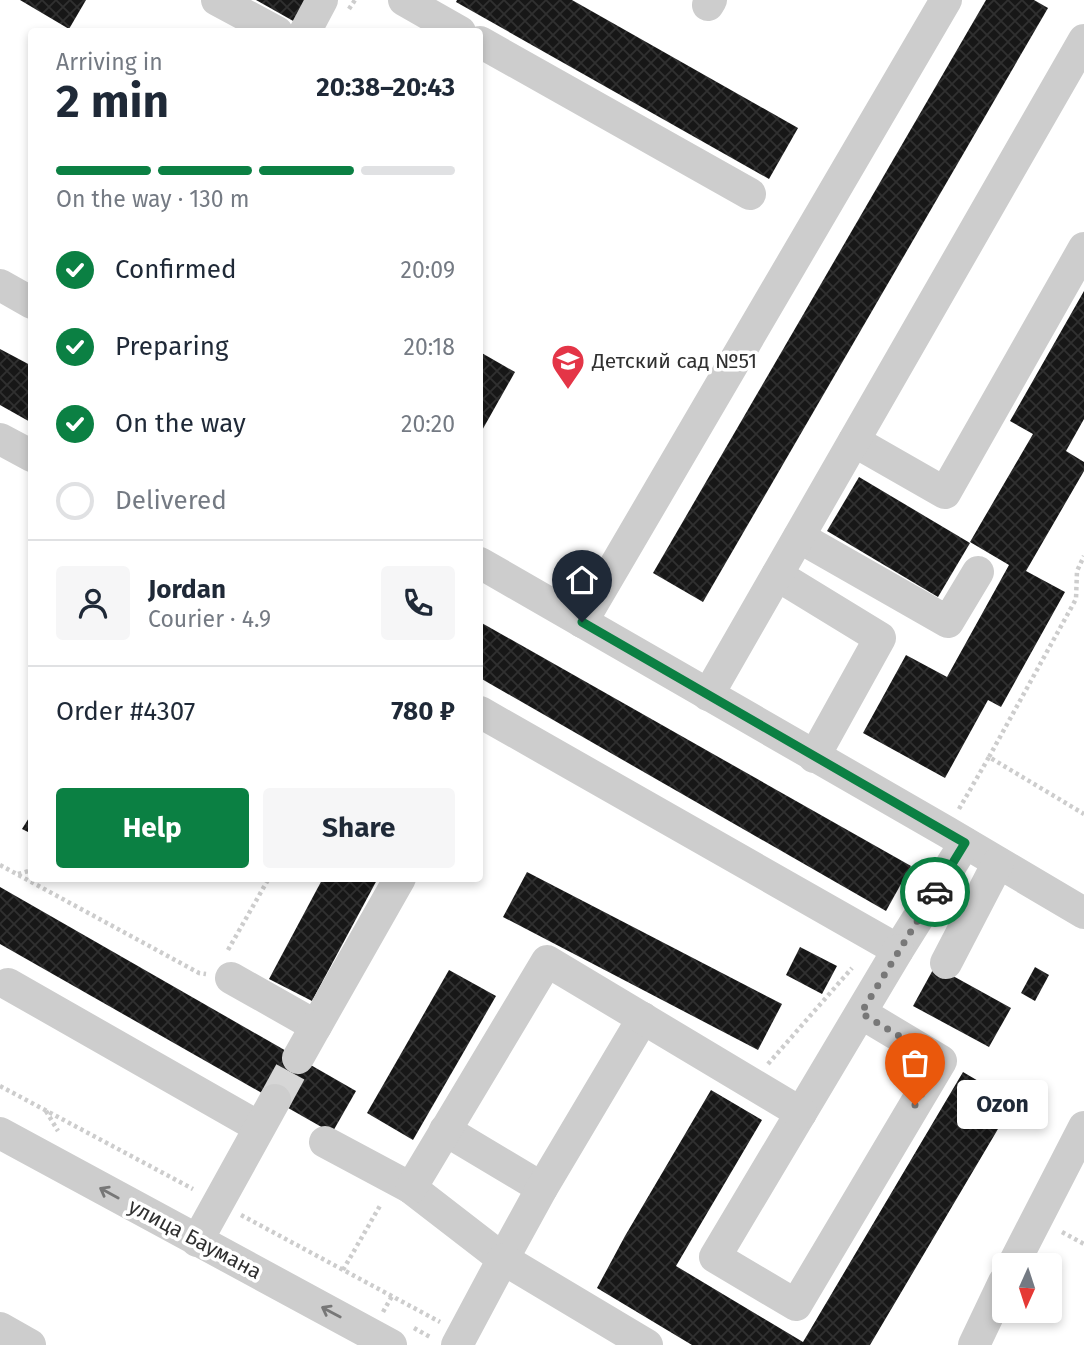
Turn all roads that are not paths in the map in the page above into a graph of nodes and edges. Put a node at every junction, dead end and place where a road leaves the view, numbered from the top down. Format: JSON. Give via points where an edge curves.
{"nodes":[{"id":1,"x":217,"y":0,"type":"edge"},
{"id":2,"x":322,"y":0,"type":"edge"},
{"id":3,"x":404,"y":0,"type":"edge"},
{"id":4,"x":946,"y":0,"type":"edge"},
{"id":5,"x":270,"y":28,"type":"edge"},
{"id":6,"x":307,"y":28,"type":"edge"},
{"id":7,"x":453,"y":28,"type":"edge"},
{"id":8,"x":1084,"y":40,"type":"edge"},
{"id":9,"x":483,"y":44,"type":"edge"},
{"id":10,"x":750,"y":194,"type":"dead end"},
{"id":11,"x":1084,"y":248,"type":"edge"},
{"id":12,"x":0,"y":285,"type":"edge"},
{"id":13,"x":28,"y":301,"type":"edge"},
{"id":14,"x":0,"y":439,"type":"edge"},
{"id":15,"x":854,"y":441,"type":"junction"},
{"id":16,"x":28,"y":454,"type":"edge"},
{"id":17,"x":799,"y":537,"type":"junction"},
{"id":18,"x":483,"y":565,"type":"edge"},
{"id":19,"x":978,"y":572,"type":"dead end"},
{"id":20,"x":777,"y":575,"type":"junction"},
{"id":21,"x":582,"y":622,"type":"junction"},
{"id":22,"x":708,"y":695,"type":"junction"},
{"id":23,"x":483,"y":723,"type":"edge"},
{"id":24,"x":814,"y":757,"type":"junction"},
{"id":25,"x":956,"y":837,"type":"junction"},
{"id":26,"x":998,"y":863,"type":"junction"},
{"id":27,"x":398,"y":882,"type":"edge"},
{"id":28,"x":1076,"y":902,"type":"edge"},
{"id":29,"x":888,"y":944,"type":"junction"},
{"id":30,"x":946,"y":963,"type":"dead end"},
{"id":31,"x":229,"y":964,"type":"road end"},
{"id":32,"x":8,"y":984,"type":"dead end"},
{"id":33,"x":861,"y":1013,"type":"junction"},
{"id":34,"x":643,"y":1018,"type":"junction"},
{"id":35,"x":316,"y":1026,"type":"junction"},
{"id":36,"x":298,"y":1058,"type":"tunnel mouth"},
{"id":37,"x":801,"y":1113,"type":"junction"},
{"id":38,"x":1084,"y":1128,"type":"edge"},
{"id":39,"x":445,"y":1130,"type":"junction"},
{"id":40,"x":0,"y":1133,"type":"edge"},
{"id":41,"x":325,"y":1142,"type":"dead end"},
{"id":42,"x":411,"y":1188,"type":"junction"},
{"id":43,"x":542,"y":1188,"type":"junction"},
{"id":44,"x":197,"y":1241,"type":"junction"},
{"id":45,"x":1019,"y":1253,"type":"edge"},
{"id":46,"x":503,"y":1259,"type":"junction"},
{"id":47,"x":992,"y":1308,"type":"edge"},
{"id":48,"x":0,"y":1328,"type":"edge"},
{"id":49,"x":460,"y":1339,"type":"edge"},
{"id":50,"x":30,"y":1345,"type":"edge"},
{"id":51,"x":391,"y":1345,"type":"edge"},
{"id":52,"x":647,"y":1345,"type":"edge"},
{"id":53,"x":974,"y":1345,"type":"edge"}],
"edges":[{"from":1,"to":5,"type":"street"},
{"from":2,"to":6,"type":"street"},
{"from":3,"to":7,"type":"street"},
{"from":4,"to":21,"type":"street"},
{"from":8,"to":15,"type":"street"},
{"from":9,"to":10,"type":"street"},
{"from":11,"to":15,"type":"street","via":[[945,493]]},
{"from":12,"to":13,"type":"street"},
{"from":14,"to":16,"type":"street"},
{"from":15,"to":17,"type":"street"},
{"from":17,"to":19,"type":"street","via":[[948,622]]},
{"from":17,"to":20,"type":"street"},
{"from":18,"to":21,"type":"street"},
{"from":20,"to":22,"type":"street"},
{"from":20,"to":24,"type":"street","via":[[880,638]]},
{"from":21,"to":22,"type":"street"},
{"from":22,"to":24,"type":"street"},
{"from":23,"to":29,"type":"street"},
{"from":24,"to":25,"type":"street"},
{"from":25,"to":26,"type":"street"},
{"from":25,"to":29,"type":"street"},
{"from":26,"to":28,"type":"street"},
{"from":26,"to":30,"type":"street"},
{"from":27,"to":35,"type":"street"},
{"from":29,"to":33,"type":"street"},
{"from":31,"to":35,"type":"street"},
{"from":32,"to":44,"type":"street","via":[[267,1113]]},
{"from":33,"to":37,"type":"street"},
{"from":33,"to":37,"type":"street","via":[[941,1061],[796,1305],[715,1257]]},
{"from":34,"to":37,"type":"street"},
{"from":34,"to":39,"type":"street","via":[[547,961]]},
{"from":34,"to":43,"type":"street"},
{"from":35,"to":36,"type":"street"},
{"from":38,"to":45,"type":"street"},
{"from":39,"to":42,"type":"street"},
{"from":39,"to":43,"type":"street"},
{"from":44,"to":40,"type":"street","name":"улица Баумана","one_way":true},
{"from":41,"to":42,"type":"street"},
{"from":42,"to":46,"type":"street"},
{"from":43,"to":46,"type":"street"},
{"from":51,"to":44,"type":"street","name":"улица Баумана","one_way":true},
{"from":46,"to":49,"type":"street"},
{"from":46,"to":52,"type":"street"},
{"from":47,"to":53,"type":"street"},
{"from":48,"to":50,"type":"street"}]}
